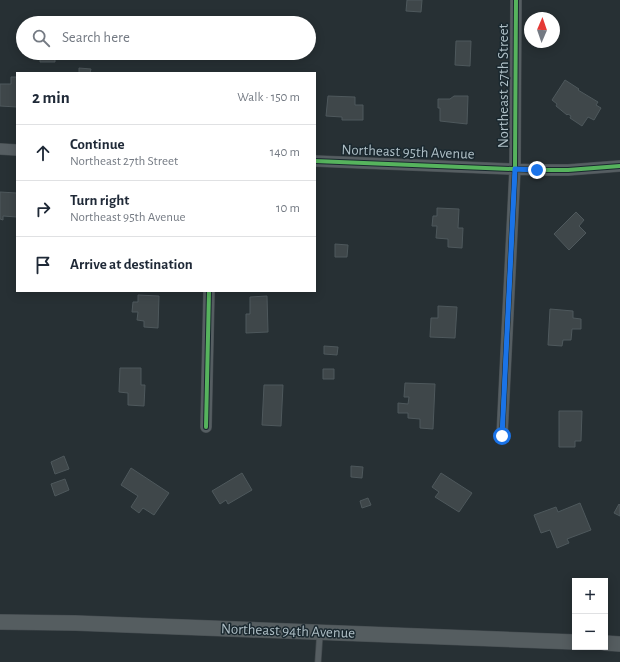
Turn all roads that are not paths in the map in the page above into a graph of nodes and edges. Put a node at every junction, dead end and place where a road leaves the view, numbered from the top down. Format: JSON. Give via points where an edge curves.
{"nodes":[{"id":1,"x":516,"y":0,"type":"edge"},
{"id":2,"x":0,"y":149,"type":"edge"},
{"id":3,"x":16,"y":150,"type":"edge"},
{"id":4,"x":316,"y":161,"type":"edge"},
{"id":5,"x":620,"y":166,"type":"edge"},
{"id":6,"x":515,"y":169,"type":"junction"},
{"id":7,"x":209,"y":292,"type":"edge"},
{"id":8,"x":206,"y":427,"type":"dead end"},
{"id":9,"x":502,"y":436,"type":"dead end"},
{"id":10,"x":0,"y":622,"type":"edge"},
{"id":11,"x":320,"y":632,"type":"junction"},
{"id":12,"x":572,"y":642,"type":"edge"},
{"id":13,"x":608,"y":643,"type":"edge"},
{"id":14,"x":620,"y":644,"type":"edge"},
{"id":15,"x":318,"y":662,"type":"edge"}],
"edges":[{"from":1,"to":6,"type":"street","name":"Northeast 27th Street"},
{"from":2,"to":3,"type":"street"},
{"from":4,"to":6,"type":"street","name":"Northeast 95th Avenue"},
{"from":5,"to":6,"type":"street","name":"Northeast 95th Avenue","via":[[568,170]]},
{"from":6,"to":9,"type":"street","name":"Northeast 27th Street"},
{"from":7,"to":8,"type":"street"},
{"from":10,"to":11,"type":"main road","name":"Northeast 94th Avenue"},
{"from":11,"to":12,"type":"main road","name":"Northeast 94th Avenue"},
{"from":11,"to":15,"type":"lane"},
{"from":13,"to":14,"type":"main road"}]}
